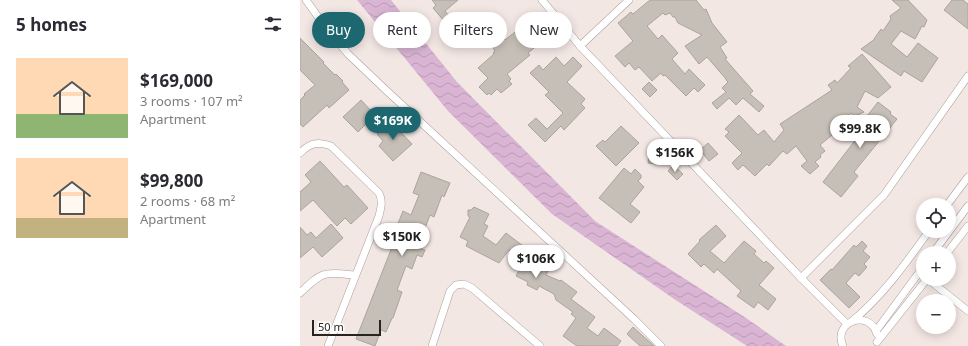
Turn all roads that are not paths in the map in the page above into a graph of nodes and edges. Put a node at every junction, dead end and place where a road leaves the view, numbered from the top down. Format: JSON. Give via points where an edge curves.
{"nodes":[{"id":1,"x":306,"y":0,"type":"edge"},
{"id":2,"x":542,"y":0,"type":"edge"},
{"id":3,"x":629,"y":0,"type":"edge"},
{"id":4,"x":580,"y":46,"type":"junction"},
{"id":5,"x":968,"y":76,"type":"edge"},
{"id":6,"x":300,"y":153,"type":"edge"},
{"id":7,"x":968,"y":177,"type":"edge"},
{"id":8,"x":952,"y":198,"type":"edge"},
{"id":9,"x":968,"y":206,"type":"edge"},
{"id":10,"x":968,"y":226,"type":"edge"},
{"id":11,"x":924,"y":238,"type":"edge"},
{"id":12,"x":938,"y":246,"type":"edge"},
{"id":13,"x":952,"y":246,"type":"edge"},
{"id":14,"x":355,"y":275,"type":"junction"},
{"id":15,"x":916,"y":276,"type":"edge"},
{"id":16,"x":801,"y":278,"type":"junction"},
{"id":17,"x":922,"y":286,"type":"edge"},
{"id":18,"x":937,"y":286,"type":"edge"},
{"id":19,"x":300,"y":293,"type":"edge"},
{"id":20,"x":968,"y":311,"type":"edge"},
{"id":21,"x":849,"y":323,"type":"junction"},
{"id":22,"x":876,"y":331,"type":"junction"},
{"id":23,"x":876,"y":344,"type":"edge"},
{"id":24,"x":841,"y":345,"type":"edge"},
{"id":25,"x":328,"y":346,"type":"edge"},
{"id":26,"x":432,"y":346,"type":"edge"},
{"id":27,"x":540,"y":346,"type":"edge"},
{"id":28,"x":661,"y":346,"type":"edge"}],
"edges":[{"from":1,"to":28,"type":"street","via":[[348,54]]},
{"from":2,"to":4,"type":"street"},
{"from":3,"to":4,"type":"street"},
{"from":4,"to":16,"type":"street"},
{"from":5,"to":16,"type":"street","via":[[884,196]]},
{"from":6,"to":14,"type":"street","via":[[315,143],[331,146],[379,193],[379,216]]},
{"from":7,"to":8,"type":"street"},
{"from":9,"to":12,"type":"street"},
{"from":10,"to":13,"type":"street"},
{"from":11,"to":21,"type":"street","via":[[882,291]]},
{"from":14,"to":19,"type":"street","via":[[331,272],[322,274]]},
{"from":14,"to":25,"type":"street"},
{"from":15,"to":22,"type":"street"},
{"from":16,"to":21,"type":"street"},
{"from":17,"to":23,"type":"street"},
{"from":18,"to":20,"type":"street"},
{"from":21,"to":22,"type":"street","via":[[863,320]]},
{"from":21,"to":24,"type":"street","via":[[841,333]]},
{"from":22,"to":23,"type":"street"},
{"from":26,"to":27,"type":"street","via":[[450,291],[456,285],[464,284]]}]}
